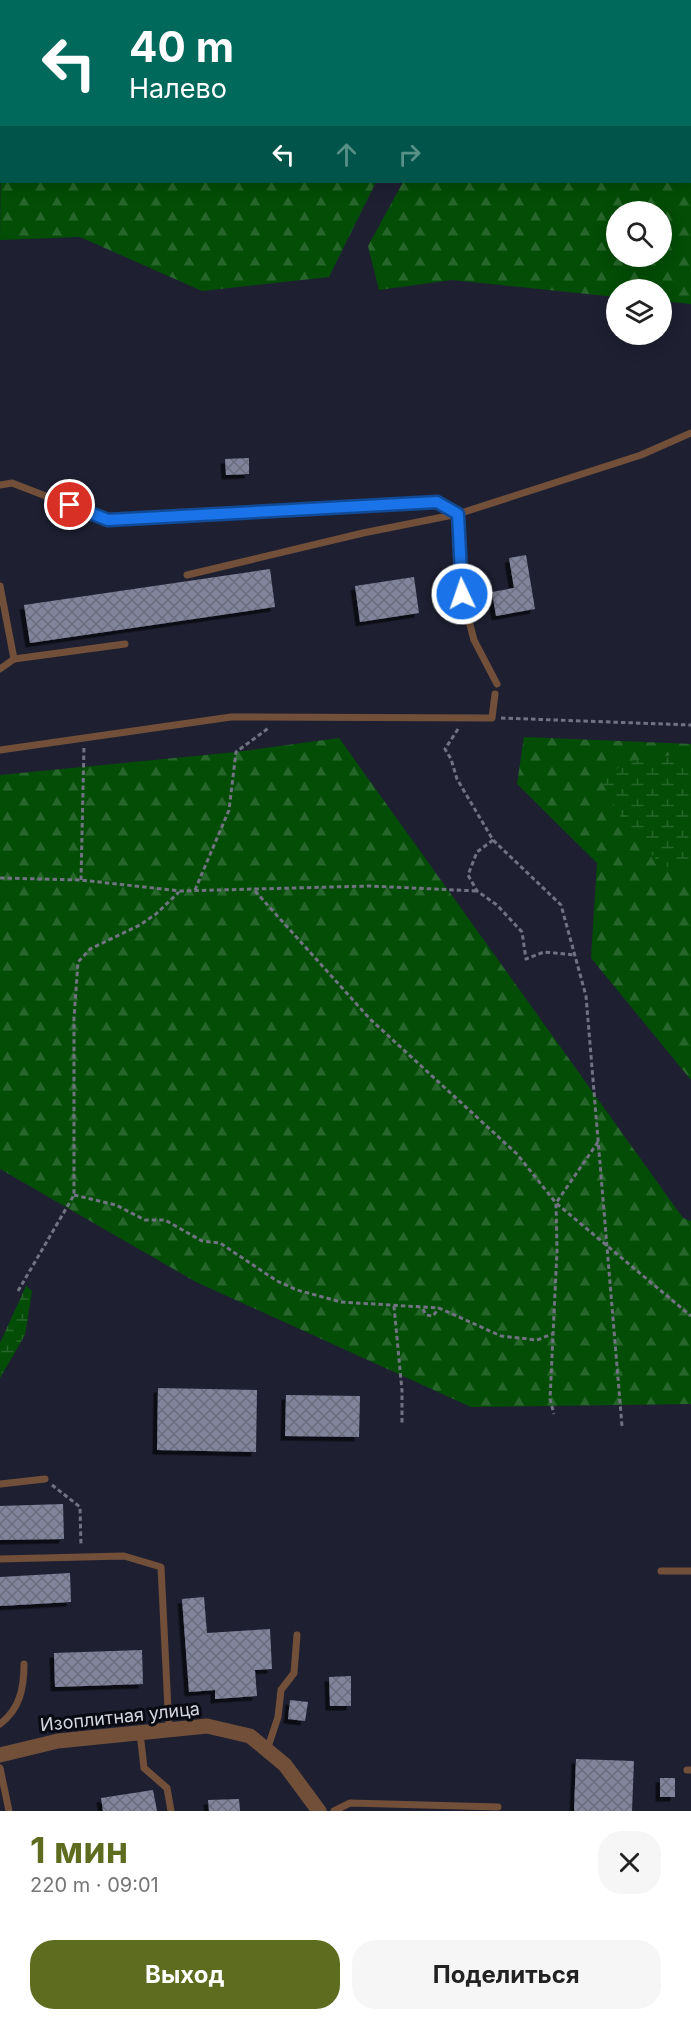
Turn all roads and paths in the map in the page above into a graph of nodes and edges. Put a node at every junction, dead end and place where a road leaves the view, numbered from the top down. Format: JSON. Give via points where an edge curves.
{"nodes":[{"id":1,"x":691,"y":433,"type":"edge"},
{"id":2,"x":0,"y":485,"type":"edge"},
{"id":3,"x":458,"y":514,"type":"junction"},
{"id":4,"x":187,"y":575,"type":"dead end"},
{"id":5,"x":0,"y":586,"type":"edge"},
{"id":6,"x":124,"y":644,"type":"dead end"},
{"id":7,"x":14,"y":659,"type":"junction"},
{"id":8,"x":0,"y":669,"type":"edge"},
{"id":9,"x":497,"y":684,"type":"dead end"},
{"id":10,"x":495,"y":694,"type":"dead end"},
{"id":11,"x":285,"y":716,"type":"junction"},
{"id":12,"x":477,"y":717,"type":"junction"},
{"id":13,"x":492,"y":718,"type":"junction"},
{"id":14,"x":691,"y":725,"type":"edge"},
{"id":15,"x":85,"y":737,"type":"junction"},
{"id":16,"x":0,"y":750,"type":"edge"},
{"id":17,"x":493,"y":840,"type":"junction"},
{"id":18,"x":0,"y":878,"type":"edge"},
{"id":19,"x":81,"y":880,"type":"junction"},
{"id":20,"x":195,"y":890,"type":"junction"},
{"id":21,"x":180,"y":891,"type":"junction"},
{"id":22,"x":255,"y":891,"type":"junction"},
{"id":23,"x":477,"y":891,"type":"junction"},
{"id":24,"x":575,"y":955,"type":"junction"},
{"id":25,"x":598,"y":1141,"type":"junction"},
{"id":26,"x":75,"y":1195,"type":"junction"},
{"id":27,"x":556,"y":1203,"type":"junction"},
{"id":28,"x":607,"y":1246,"type":"junction"},
{"id":29,"x":18,"y":1291,"type":"dead end"},
{"id":30,"x":394,"y":1306,"type":"junction"},
{"id":31,"x":439,"y":1308,"type":"junction"},
{"id":32,"x":423,"y":1309,"type":"junction"},
{"id":33,"x":691,"y":1316,"type":"edge"},
{"id":34,"x":552,"y":1334,"type":"junction"},
{"id":35,"x":554,"y":1414,"type":"dead end"},
{"id":36,"x":402,"y":1424,"type":"dead end"},
{"id":37,"x":622,"y":1426,"type":"dead end"},
{"id":38,"x":45,"y":1479,"type":"joint"},
{"id":39,"x":0,"y":1484,"type":"edge"},
{"id":40,"x":81,"y":1557,"type":"junction"},
{"id":41,"x":0,"y":1559,"type":"edge"},
{"id":42,"x":661,"y":1571,"type":"dead end"},
{"id":43,"x":691,"y":1571,"type":"edge"},
{"id":44,"x":297,"y":1635,"type":"dead end"},
{"id":45,"x":24,"y":1664,"type":"dead end"},
{"id":46,"x":0,"y":1724,"type":"edge"},
{"id":47,"x":169,"y":1730,"type":"junction"},
{"id":48,"x":140,"y":1733,"type":"junction"},
{"id":49,"x":267,"y":1750,"type":"junction"},
{"id":50,"x":0,"y":1755,"type":"edge"},
{"id":51,"x":0,"y":1768,"type":"edge"},
{"id":52,"x":498,"y":1807,"type":"dead end"},
{"id":53,"x":9,"y":1811,"type":"edge"},
{"id":54,"x":171,"y":1811,"type":"edge"},
{"id":55,"x":319,"y":1811,"type":"edge"},
{"id":56,"x":334,"y":1811,"type":"edge"}],
"edges":[{"from":1,"to":3,"type":"lane","via":[[641,455]]},
{"from":2,"to":3,"type":"lane","via":[[12,483],[108,520],[437,502]]},
{"from":3,"to":4,"type":"lane"},
{"from":3,"to":9,"type":"lane","via":[[462,594],[474,640]]},
{"from":5,"to":7,"type":"lane"},
{"from":6,"to":7,"type":"lane"},
{"from":7,"to":8,"type":"lane"},
{"from":10,"to":13,"type":"lane"},
{"from":11,"to":12,"type":"lane"},
{"from":11,"to":15,"type":"lane","via":[[231,717]]},
{"from":11,"to":20,"type":"path","via":[[236,752],[229,810]]},
{"from":12,"to":13,"type":"lane"},
{"from":12,"to":17,"type":"path","via":[[459,728],[445,749],[457,779]]},
{"from":13,"to":14,"type":"path"},
{"from":15,"to":16,"type":"lane"},
{"from":15,"to":19,"type":"path"},
{"from":17,"to":23,"type":"path","via":[[477,852],[468,875]]},
{"from":17,"to":24,"type":"path","via":[[561,905]]},
{"from":18,"to":19,"type":"path"},
{"from":19,"to":21,"type":"path"},
{"from":20,"to":21,"type":"path"},
{"from":20,"to":22,"type":"path"},
{"from":21,"to":26,"type":"path","via":[[156,914],[90,949],[78,962],[74,1018]]},
{"from":22,"to":23,"type":"path","via":[[370,886]]},
{"from":22,"to":27,"type":"path","via":[[370,1019],[518,1154]]},
{"from":23,"to":24,"type":"path","via":[[497,905],[522,932],[526,959],[544,952]]},
{"from":24,"to":25,"type":"path","via":[[586,996]]},
{"from":25,"to":27,"type":"path"},
{"from":25,"to":28,"type":"path"},
{"from":26,"to":29,"type":"path"},
{"from":26,"to":30,"type":"path","via":[[116,1205],[145,1220],[165,1220],[202,1241],[220,1243],[297,1290],[341,1302]]},
{"from":27,"to":28,"type":"path"},
{"from":27,"to":34,"type":"path"},
{"from":28,"to":33,"type":"path"},
{"from":28,"to":37,"type":"path"},
{"from":30,"to":32,"type":"path"},
{"from":30,"to":36,"type":"path"},
{"from":31,"to":32,"type":"path"},
{"from":31,"to":32,"type":"path","via":[[433,1316],[426,1315]]},
{"from":31,"to":34,"type":"path","via":[[501,1336],[537,1340]]},
{"from":34,"to":35,"type":"path","via":[[550,1398]]},
{"from":38,"to":39,"type":"lane"},
{"from":38,"to":40,"type":"path","via":[[80,1507]]},
{"from":40,"to":41,"type":"lane"},
{"from":40,"to":47,"type":"lane","via":[[124,1556],[161,1567]]},
{"from":42,"to":43,"type":"lane"},
{"from":44,"to":49,"type":"lane","via":[[294,1673],[281,1690],[278,1717]]},
{"from":45,"to":46,"type":"lane","via":[[24,1691]]},
{"from":47,"to":48,"type":"street","name":"Изоплитная улица"},
{"from":47,"to":49,"type":"street","name":"Изоплитная улица","via":[[207,1726],[250,1736]]},
{"from":48,"to":50,"type":"street","name":"Изоплитная улица","via":[[58,1741]]},
{"from":48,"to":54,"type":"lane","via":[[144,1768],[167,1788]]},
{"from":49,"to":55,"type":"street","name":"Изоплитная улица","via":[[285,1765]]},
{"from":51,"to":53,"type":"lane"},
{"from":52,"to":56,"type":"lane","via":[[350,1803]]}]}
